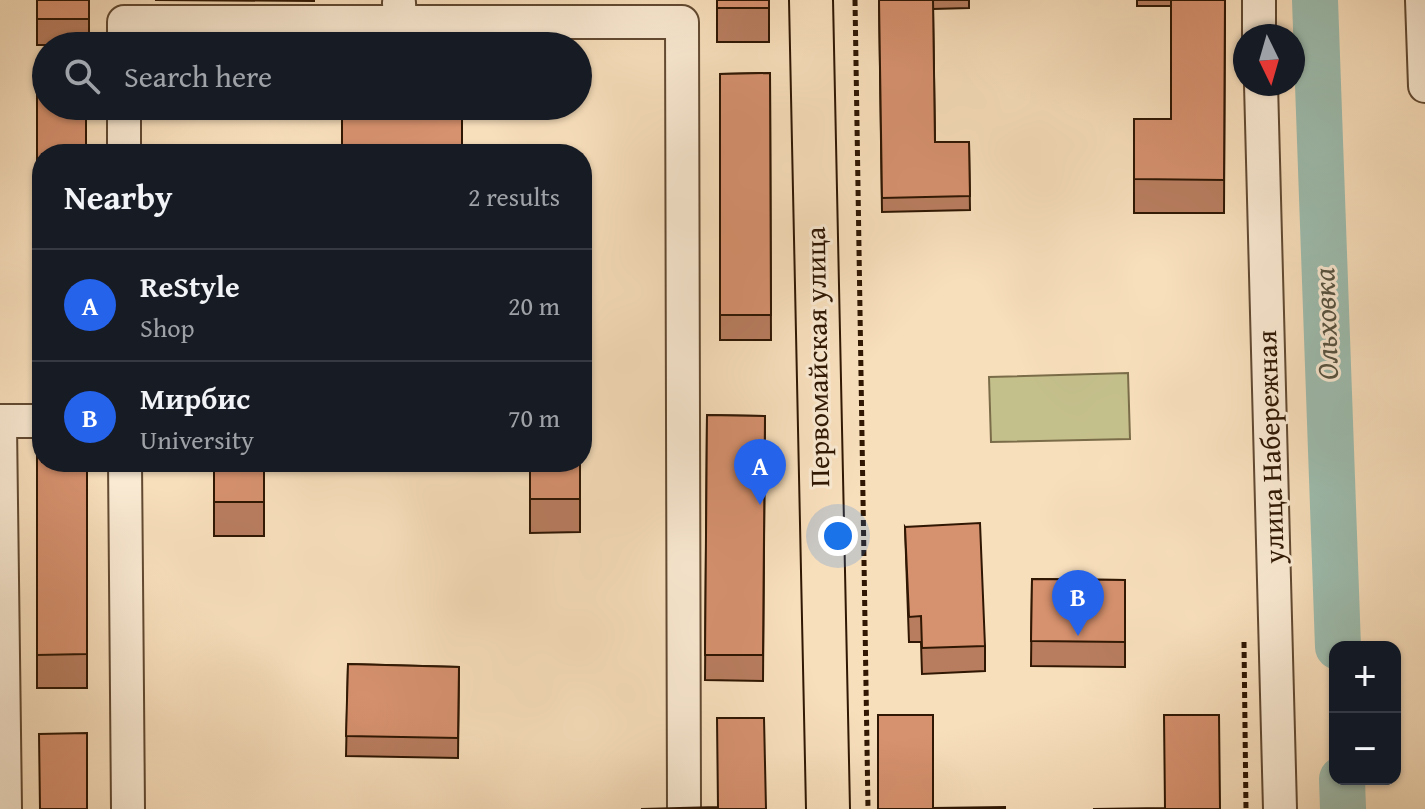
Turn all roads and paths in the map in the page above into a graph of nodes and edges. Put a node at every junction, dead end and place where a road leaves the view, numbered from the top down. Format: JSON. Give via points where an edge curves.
{"nodes":[{"id":1,"x":811,"y":0,"type":"edge"},
{"id":2,"x":855,"y":0,"type":"edge"},
{"id":3,"x":1259,"y":0,"type":"edge"},
{"id":4,"x":1422,"y":0,"type":"edge"},
{"id":5,"x":400,"y":11,"type":"edge"},
{"id":6,"x":1259,"y":24,"type":"edge"},
{"id":7,"x":124,"y":32,"type":"edge"},
{"id":8,"x":1425,"y":86,"type":"edge"},
{"id":9,"x":1261,"y":96,"type":"edge"},
{"id":10,"x":124,"y":120,"type":"edge"},
{"id":11,"x":124,"y":144,"type":"edge"},
{"id":12,"x":32,"y":422,"type":"edge"},
{"id":13,"x":0,"y":424,"type":"edge"},
{"id":14,"x":125,"y":472,"type":"edge"},
{"id":15,"x":5,"y":809,"type":"edge"},
{"id":16,"x":128,"y":809,"type":"edge"},
{"id":17,"x":684,"y":809,"type":"edge"},
{"id":18,"x":828,"y":809,"type":"edge"},
{"id":19,"x":868,"y":809,"type":"edge"},
{"id":20,"x":1280,"y":809,"type":"edge"}],
"edges":[{"from":1,"to":18,"type":"main road","name":"Первомайская улица"},
{"from":2,"to":19,"type":"path"},
{"from":3,"to":6,"type":"street"},
{"from":4,"to":8,"type":"street"},
{"from":5,"to":7,"type":"street","via":[[124,22]]},
{"from":5,"to":17,"type":"street","via":[[682,22]]},
{"from":9,"to":20,"type":"street","name":"улица Набережная"},
{"from":10,"to":11,"type":"street"},
{"from":12,"to":13,"type":"street"},
{"from":13,"to":15,"type":"street"},
{"from":14,"to":16,"type":"street"}]}
